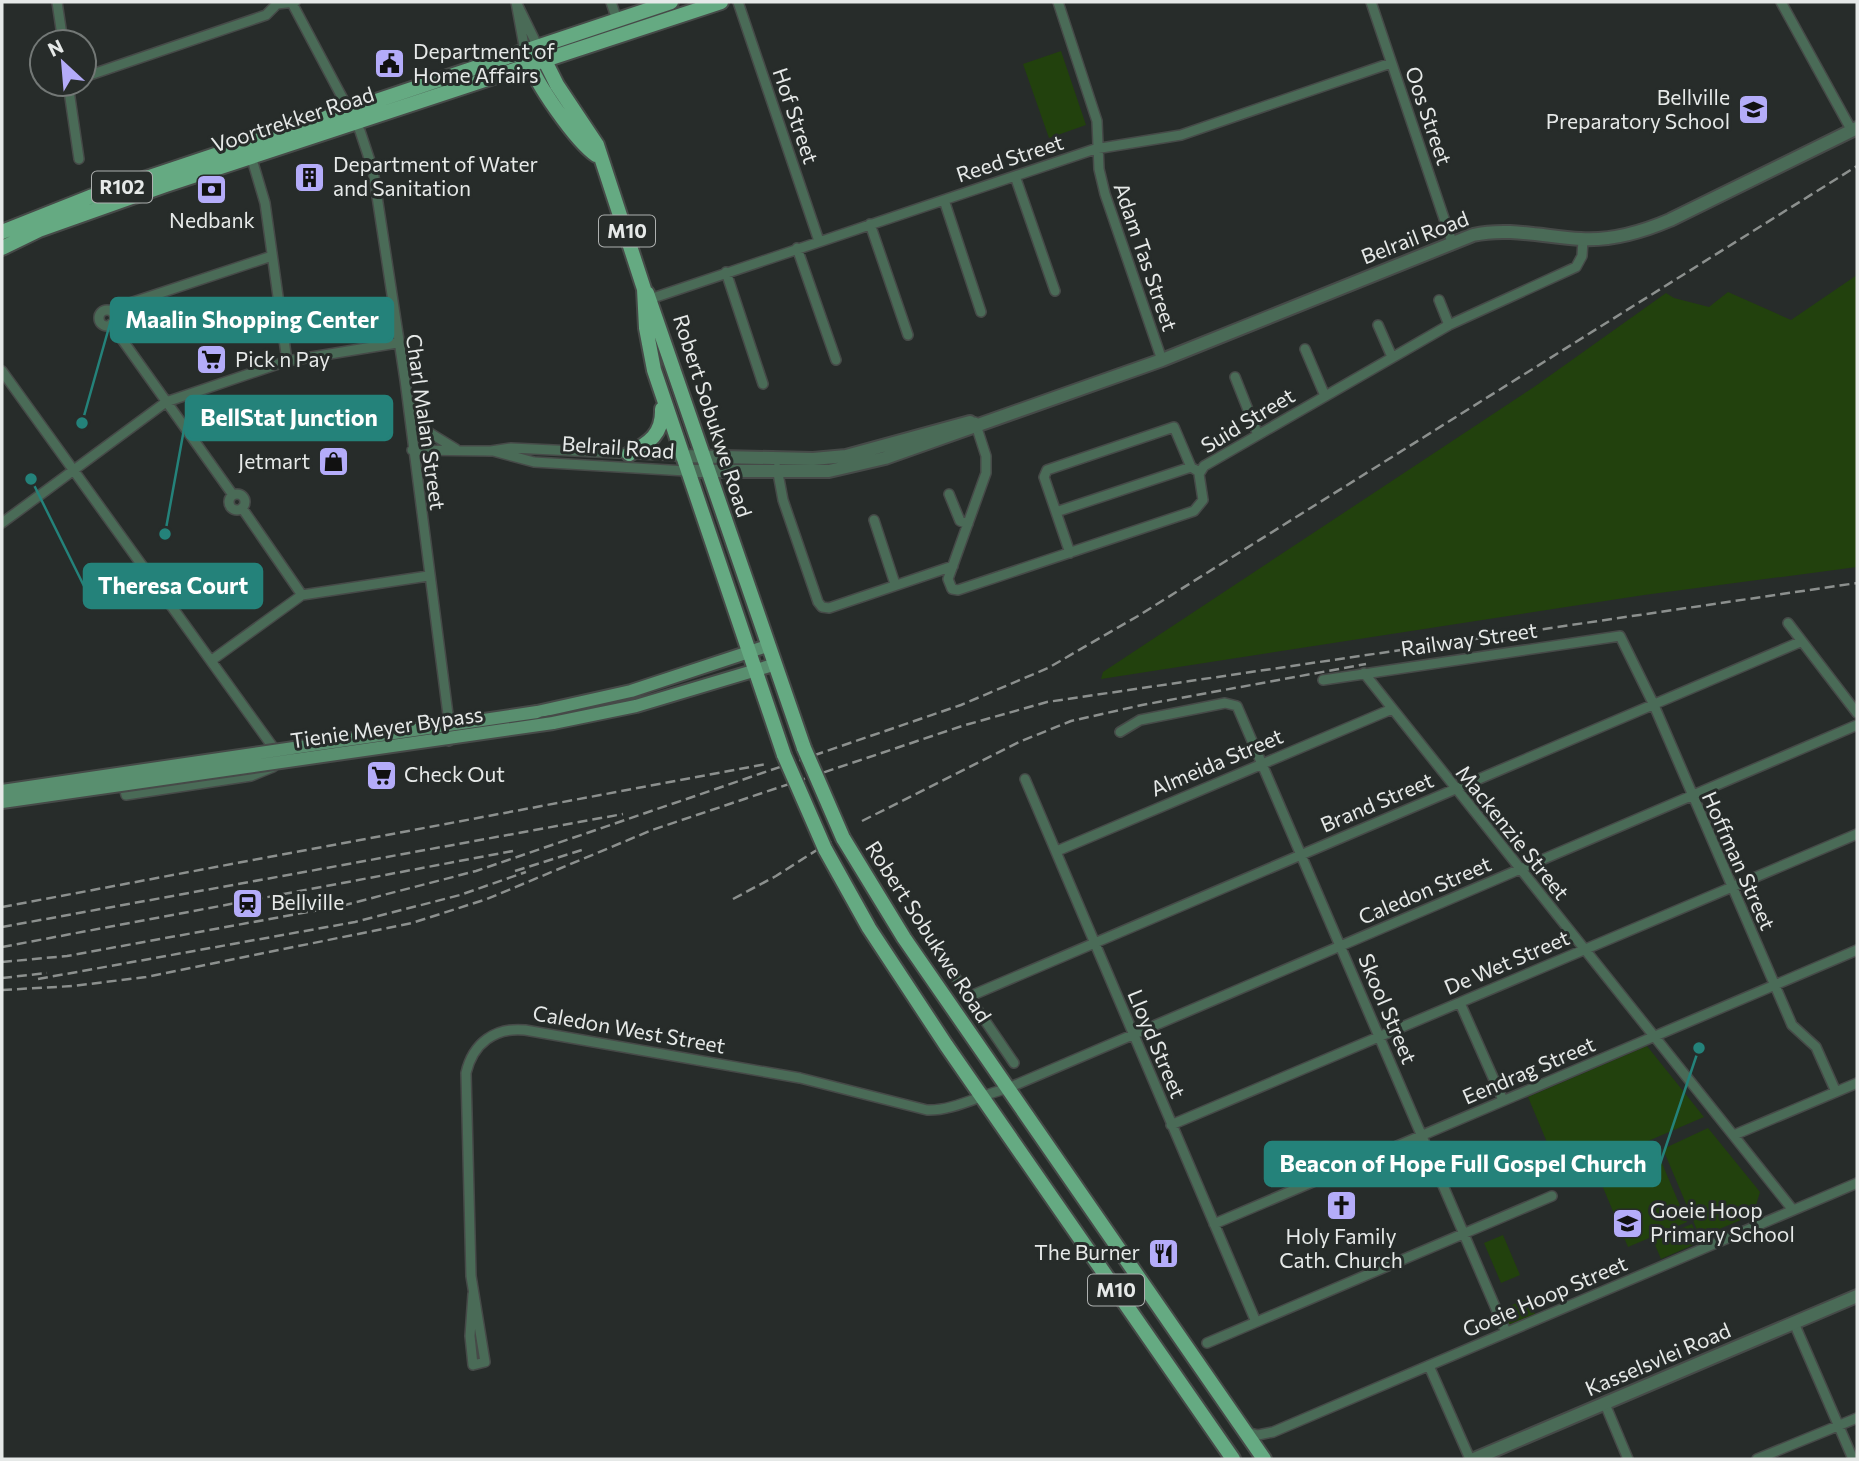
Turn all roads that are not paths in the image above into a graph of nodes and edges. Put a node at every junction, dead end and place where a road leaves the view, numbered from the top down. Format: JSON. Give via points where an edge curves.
{"nodes":[{"id":1,"x":57,"y":2,"type":"edge"},
{"id":2,"x":294,"y":2,"type":"edge"},
{"id":3,"x":516,"y":2,"type":"edge"},
{"id":4,"x":611,"y":2,"type":"edge"},
{"id":5,"x":671,"y":2,"type":"edge"},
{"id":6,"x":738,"y":2,"type":"edge"},
{"id":7,"x":1058,"y":2,"type":"edge"},
{"id":8,"x":1371,"y":2,"type":"edge"},
{"id":9,"x":1781,"y":2,"type":"edge"},
{"id":10,"x":712,"y":3,"type":"edge"},
{"id":11,"x":617,"y":20,"type":"junction"},
{"id":12,"x":61,"y":28,"type":"edge"},
{"id":13,"x":534,"y":56,"type":"junction"},
{"id":14,"x":1391,"y":63,"type":"junction"},
{"id":15,"x":98,"y":72,"type":"edge"},
{"id":16,"x":70,"y":98,"type":"edge"},
{"id":17,"x":352,"y":115,"type":"junction"},
{"id":18,"x":1854,"y":130,"type":"edge"},
{"id":19,"x":1099,"y":149,"type":"junction"},
{"id":20,"x":251,"y":156,"type":"junction"},
{"id":21,"x":79,"y":159,"type":"dead end"},
{"id":22,"x":1015,"y":176,"type":"junction"},
{"id":23,"x":944,"y":200,"type":"junction"},
{"id":24,"x":870,"y":224,"type":"junction"},
{"id":25,"x":2,"y":232,"type":"edge"},
{"id":26,"x":1583,"y":240,"type":"junction"},
{"id":27,"x":819,"y":241,"type":"junction"},
{"id":28,"x":1452,"y":242,"type":"junction"},
{"id":29,"x":2,"y":248,"type":"edge"},
{"id":30,"x":797,"y":248,"type":"junction"},
{"id":31,"x":272,"y":256,"type":"junction"},
{"id":32,"x":726,"y":272,"type":"junction"},
{"id":33,"x":1055,"y":291,"type":"dead end"},
{"id":34,"x":646,"y":297,"type":"junction"},
{"id":35,"x":1439,"y":300,"type":"dead end"},
{"id":36,"x":981,"y":312,"type":"dead end"},
{"id":37,"x":1378,"y":325,"type":"dead end"},
{"id":38,"x":1449,"y":325,"type":"junction"},
{"id":39,"x":908,"y":335,"type":"dead end"},
{"id":40,"x":397,"y":343,"type":"junction"},
{"id":41,"x":1305,"y":349,"type":"dead end"},
{"id":42,"x":1392,"y":357,"type":"junction"},
{"id":43,"x":835,"y":360,"type":"dead end"},
{"id":44,"x":1162,"y":360,"type":"junction"},
{"id":45,"x":287,"y":361,"type":"junction"},
{"id":46,"x":2,"y":371,"type":"edge"},
{"id":47,"x":1235,"y":377,"type":"dead end"},
{"id":48,"x":763,"y":384,"type":"dead end"},
{"id":49,"x":662,"y":395,"type":"junction"},
{"id":50,"x":1325,"y":396,"type":"junction"},
{"id":51,"x":407,"y":400,"type":"junction"},
{"id":52,"x":166,"y":402,"type":"junction"},
{"id":53,"x":979,"y":422,"type":"junction"},
{"id":54,"x":1258,"y":435,"type":"junction"},
{"id":55,"x":412,"y":450,"type":"junction"},
{"id":56,"x":458,"y":450,"type":"junction"},
{"id":57,"x":491,"y":451,"type":"junction"},
{"id":58,"x":629,"y":454,"type":"junction"},
{"id":59,"x":681,"y":456,"type":"junction"},
{"id":60,"x":702,"y":456,"type":"junction"},
{"id":61,"x":777,"y":458,"type":"junction"},
{"id":62,"x":74,"y":469,"type":"junction"},
{"id":63,"x":1195,"y":469,"type":"junction"},
{"id":64,"x":686,"y":471,"type":"junction"},
{"id":65,"x":707,"y":472,"type":"junction"},
{"id":66,"x":778,"y":473,"type":"junction"},
{"id":67,"x":949,"y":494,"type":"dead end"},
{"id":68,"x":1056,"y":512,"type":"junction"},
{"id":69,"x":874,"y":520,"type":"dead end"},
{"id":70,"x":2,"y":523,"type":"edge"},
{"id":71,"x":968,"y":524,"type":"junction"},
{"id":72,"x":1070,"y":553,"type":"junction"},
{"id":73,"x":953,"y":566,"type":"junction"},
{"id":74,"x":428,"y":576,"type":"junction"},
{"id":75,"x":895,"y":584,"type":"junction"},
{"id":76,"x":302,"y":595,"type":"junction"},
{"id":77,"x":1788,"y":622,"type":"dead end"},
{"id":78,"x":1620,"y":636,"type":"joint"},
{"id":79,"x":1800,"y":642,"type":"junction"},
{"id":80,"x":767,"y":646,"type":"junction"},
{"id":81,"x":748,"y":653,"type":"junction"},
{"id":82,"x":212,"y":660,"type":"junction"},
{"id":83,"x":773,"y":665,"type":"junction"},
{"id":84,"x":754,"y":671,"type":"junction"},
{"id":85,"x":1364,"y":673,"type":"junction"},
{"id":86,"x":1323,"y":680,"type":"dead end"},
{"id":87,"x":1653,"y":703,"type":"junction"},
{"id":88,"x":1392,"y":709,"type":"junction"},
{"id":89,"x":1857,"y":713,"type":"edge"},
{"id":90,"x":1857,"y":726,"type":"edge"},
{"id":91,"x":450,"y":730,"type":"junction"},
{"id":92,"x":1120,"y":732,"type":"dead end"},
{"id":93,"x":278,"y":753,"type":"junction"},
{"id":94,"x":1262,"y":762,"type":"junction"},
{"id":95,"x":285,"y":764,"type":"junction"},
{"id":96,"x":1025,"y":779,"type":"dead end"},
{"id":97,"x":1454,"y":789,"type":"junction"},
{"id":98,"x":2,"y":791,"type":"edge"},
{"id":99,"x":1691,"y":797,"type":"junction"},
{"id":100,"x":2,"y":802,"type":"edge"},
{"id":101,"x":1857,"y":834,"type":"edge"},
{"id":102,"x":1057,"y":851,"type":"junction"},
{"id":103,"x":1302,"y":854,"type":"junction"},
{"id":104,"x":1519,"y":870,"type":"junction"},
{"id":105,"x":1731,"y":887,"type":"junction"},
{"id":106,"x":921,"y":928,"type":"dead end"},
{"id":107,"x":1095,"y":943,"type":"junction"},
{"id":108,"x":1341,"y":946,"type":"junction"},
{"id":109,"x":1584,"y":949,"type":"junction"},
{"id":110,"x":1857,"y":950,"type":"edge"},
{"id":111,"x":1774,"y":985,"type":"junction"},
{"id":112,"x":968,"y":997,"type":"junction"},
{"id":113,"x":1460,"y":1003,"type":"junction"},
{"id":114,"x":1133,"y":1035,"type":"junction"},
{"id":115,"x":1379,"y":1037,"type":"junction"},
{"id":116,"x":1654,"y":1037,"type":"junction"},
{"id":117,"x":1014,"y":1063,"type":"dead end"},
{"id":118,"x":1857,"y":1083,"type":"edge"},
{"id":119,"x":1006,"y":1089,"type":"junction"},
{"id":120,"x":1836,"y":1092,"type":"junction"},
{"id":121,"x":980,"y":1095,"type":"junction"},
{"id":122,"x":1503,"y":1100,"type":"junction"},
{"id":123,"x":1171,"y":1125,"type":"junction"},
{"id":124,"x":1422,"y":1135,"type":"junction"},
{"id":125,"x":1734,"y":1135,"type":"junction"},
{"id":126,"x":1857,"y":1183,"type":"edge"},
{"id":127,"x":1552,"y":1196,"type":"dead end"},
{"id":128,"x":1793,"y":1210,"type":"junction"},
{"id":129,"x":1214,"y":1224,"type":"junction"},
{"id":130,"x":1464,"y":1234,"type":"junction"},
{"id":131,"x":473,"y":1294,"type":"junction"},
{"id":132,"x":1857,"y":1297,"type":"edge"},
{"id":133,"x":1256,"y":1322,"type":"junction"},
{"id":134,"x":1794,"y":1323,"type":"junction"},
{"id":135,"x":1506,"y":1332,"type":"junction"},
{"id":136,"x":1207,"y":1343,"type":"dead end"},
{"id":137,"x":1430,"y":1366,"type":"junction"},
{"id":138,"x":1605,"y":1404,"type":"junction"},
{"id":139,"x":1857,"y":1418,"type":"edge"},
{"id":140,"x":1838,"y":1426,"type":"junction"},
{"id":141,"x":1244,"y":1431,"type":"junction"},
{"id":142,"x":1233,"y":1459,"type":"edge"},
{"id":143,"x":1264,"y":1459,"type":"edge"},
{"id":144,"x":1472,"y":1459,"type":"edge"},
{"id":145,"x":1628,"y":1459,"type":"edge"},
{"id":146,"x":1758,"y":1459,"type":"edge"},
{"id":147,"x":1853,"y":1459,"type":"edge"}],
"edges":[{"from":1,"to":12,"type":"street"},
{"from":2,"to":15,"type":"street","via":[[277,4],[266,15]]},
{"from":2,"to":17,"type":"street","name":"Charl Malan Street"},
{"from":3,"to":13,"type":"street"},
{"from":4,"to":11,"type":"street"},
{"from":5,"to":11,"type":"main road","name":"Voortrekker Road","number":"R102"},
{"from":6,"to":27,"type":"street","name":"Hof Street"},
{"from":7,"to":19,"type":"street","name":"Adam Tas Street","via":[[1094,112]]},
{"from":8,"to":14,"type":"street","name":"Oos Street"},
{"from":9,"to":18,"type":"street"},
{"from":10,"to":13,"type":"main road","name":"Voortrekker Road","number":"R102"},
{"from":11,"to":13,"type":"main road","name":"Voortrekker Road","number":"R102"},
{"from":13,"to":17,"type":"main road","name":"Voortrekker Road","number":"R102"},
{"from":13,"to":34,"type":"main road","name":"Robert Sobukwe Road","number":"M10","via":[[597,145]]},
{"from":14,"to":19,"type":"street","name":"Reed Street","via":[[1181,135]]},
{"from":14,"to":28,"type":"street","name":"Oos Street"},
{"from":16,"to":21,"type":"street"},
{"from":17,"to":20,"type":"main road","name":"Voortrekker Road","number":"R102"},
{"from":17,"to":25,"type":"main road","name":"Voortrekker Road","number":"R102","via":[[90,197]]},
{"from":17,"to":40,"type":"street","name":"Charl Malan Street","via":[[373,170]]},
{"from":18,"to":26,"type":"street","name":"Belrail Road","via":[[1670,220],[1624,235]]},
{"from":19,"to":22,"type":"street","name":"Reed Street"},
{"from":19,"to":44,"type":"street","name":"Adam Tas Street","via":[[1105,194]]},
{"from":20,"to":29,"type":"main road","name":"Voortrekker Road","number":"R102","via":[[92,211]]},
{"from":20,"to":31,"type":"street","via":[[265,203]]},
{"from":22,"to":23,"type":"street","name":"Reed Street"},
{"from":22,"to":33,"type":"street"},
{"from":23,"to":24,"type":"street","name":"Reed Street"},
{"from":23,"to":36,"type":"street"},
{"from":24,"to":27,"type":"street","name":"Reed Street"},
{"from":24,"to":39,"type":"street"},
{"from":26,"to":28,"type":"street","name":"Belrail Road","via":[[1496,231]]},
{"from":26,"to":38,"type":"street","name":"Suid Street","via":[[1582,258],[1576,267]]},
{"from":27,"to":30,"type":"street","name":"Reed Street"},
{"from":28,"to":44,"type":"street","name":"Belrail Road"},
{"from":30,"to":32,"type":"street","name":"Reed Street"},
{"from":30,"to":43,"type":"street"},
{"from":31,"to":45,"type":"street"},
{"from":31,"to":52,"type":"street","via":[[112,312],[103,311],[102,324],[111,324]]},
{"from":32,"to":34,"type":"street","name":"Reed Street"},
{"from":32,"to":48,"type":"street"},
{"from":34,"to":49,"type":"main road","name":"Robert Sobukwe Road","number":"M10","via":[[654,370]]},
{"from":34,"to":60,"type":"main road","name":"Robert Sobukwe Road","number":"M10"},
{"from":35,"to":38,"type":"street"},
{"from":37,"to":42,"type":"street"},
{"from":38,"to":42,"type":"street","name":"Suid Street"},
{"from":40,"to":45,"type":"street"},
{"from":40,"to":51,"type":"street","name":"Charl Malan Street"},
{"from":41,"to":50,"type":"street"},
{"from":42,"to":50,"type":"street","name":"Suid Street"},
{"from":44,"to":53,"type":"street","name":"Belrail Road"},
{"from":45,"to":52,"type":"street"},
{"from":46,"to":62,"type":"street"},
{"from":47,"to":54,"type":"street"},
{"from":49,"to":58,"type":"main road","via":[[659,430],[650,443]]},
{"from":49,"to":59,"type":"main road","name":"Robert Sobukwe Road","number":"M10"},
{"from":50,"to":54,"type":"street","name":"Suid Street"},
{"from":51,"to":55,"type":"street","name":"Charl Malan Street"},
{"from":51,"to":56,"type":"street","via":[[425,430]]},
{"from":52,"to":62,"type":"street"},
{"from":52,"to":76,"type":"street","via":[[233,495],[230,506],[243,508]]},
{"from":53,"to":61,"type":"street","name":"Belrail Road","via":[[846,456]]},
{"from":53,"to":66,"type":"street","name":"Belrail Road","via":[[866,464]]},
{"from":53,"to":71,"type":"street","via":[[986,472]]},
{"from":54,"to":63,"type":"street","name":"Suid Street"},
{"from":55,"to":56,"type":"street","name":"Belrail Road"},
{"from":55,"to":74,"type":"street","name":"Charl Malan Street"},
{"from":56,"to":57,"type":"street","name":"Belrail Road"},
{"from":57,"to":58,"type":"street","name":"Belrail Road","via":[[511,447]]},
{"from":57,"to":64,"type":"street","name":"Belrail Road","via":[[534,462]]},
{"from":58,"to":59,"type":"street","name":"Belrail Road"},
{"from":59,"to":60,"type":"street","name":"Belrail Road"},
{"from":59,"to":64,"type":"main road","name":"Robert Sobukwe Road","number":"M10"},
{"from":60,"to":61,"type":"street","name":"Belrail Road"},
{"from":60,"to":65,"type":"main road","name":"Robert Sobukwe Road","number":"M10"},
{"from":61,"to":66,"type":"street"},
{"from":62,"to":70,"type":"street"},
{"from":62,"to":82,"type":"street"},
{"from":63,"to":68,"type":"street"},
{"from":63,"to":68,"type":"street","via":[[1178,430],[1168,428],[1047,470],[1044,477]]},
{"from":63,"to":72,"type":"street","name":"Suid Street","via":[[1202,500],[1194,511]]},
{"from":64,"to":65,"type":"street","name":"Belrail Road"},
{"from":64,"to":81,"type":"main road","name":"Robert Sobukwe Road","number":"M10"},
{"from":65,"to":66,"type":"street","name":"Belrail Road"},
{"from":65,"to":80,"type":"main road","name":"Robert Sobukwe Road","number":"M10"},
{"from":66,"to":75,"type":"street","via":[[783,500],[821,606],[829,608]]},
{"from":67,"to":71,"type":"street","via":[[960,521]]},
{"from":68,"to":72,"type":"street"},
{"from":69,"to":75,"type":"street"},
{"from":71,"to":73,"type":"street"},
{"from":72,"to":73,"type":"street","name":"Suid Street","via":[[961,590],[952,589],[948,582]]},
{"from":73,"to":75,"type":"street"},
{"from":74,"to":76,"type":"street"},
{"from":74,"to":91,"type":"street","name":"Charl Malan Street"},
{"from":76,"to":82,"type":"street"},
{"from":77,"to":79,"type":"street"},
{"from":78,"to":85,"type":"street","name":"Railway Street"},
{"from":78,"to":87,"type":"street","name":"Hoffman Street"},
{"from":79,"to":87,"type":"street","name":"Brand Street"},
{"from":79,"to":89,"type":"street"},
{"from":80,"to":81,"type":"main road","name":"Tienie Meyer Bypass"},
{"from":80,"to":83,"type":"main road","name":"Robert Sobukwe Road","number":"M10"},
{"from":81,"to":84,"type":"main road","name":"Robert Sobukwe Road","number":"M10"},
{"from":81,"to":98,"type":"main road","name":"Tienie Meyer Bypass","bridge":true,"via":[[581,704]]},
{"from":82,"to":93,"type":"street"},
{"from":83,"to":84,"type":"main road","name":"Tienie Meyer Bypass"},
{"from":83,"to":119,"type":"main road","name":"Robert Sobukwe Road","number":"M10","bridge":true,"via":[[843,838],[890,918]]},
{"from":84,"to":100,"type":"main road","name":"Tienie Meyer Bypass","bridge":true,"via":[[636,706],[553,723]]},
{"from":84,"to":121,"type":"main road","name":"Robert Sobukwe Road","number":"M10","bridge":true,"via":[[825,849],[869,928]]},
{"from":85,"to":86,"type":"street","name":"Railway Street"},
{"from":85,"to":88,"type":"street","name":"Mackenzie Street"},
{"from":87,"to":97,"type":"street","name":"Brand Street"},
{"from":87,"to":99,"type":"street","name":"Hoffman Street"},
{"from":88,"to":94,"type":"street","name":"Almeida Street"},
{"from":88,"to":97,"type":"street","name":"Mackenzie Street"},
{"from":90,"to":99,"type":"street","name":"Caledon Street"},
{"from":91,"to":93,"type":"street","name":"Charl Malan Street"},
{"from":91,"to":95,"type":"street","name":"Charl Malan Street","via":[[452,741]]},
{"from":92,"to":94,"type":"street","name":"Skool Street","via":[[1140,720],[1237,706]]},
{"from":93,"to":95,"type":"street"},
{"from":93,"to":95,"type":"street","name":"Charl Malan Street","via":[[124,775],[124,793],[251,776]]},
{"from":94,"to":102,"type":"street","name":"Almeida Street"},
{"from":94,"to":103,"type":"street","name":"Skool Street"},
{"from":96,"to":102,"type":"street","name":"Lloyd Street"},
{"from":97,"to":103,"type":"street","name":"Brand Street"},
{"from":97,"to":104,"type":"street","name":"Mackenzie Street"},
{"from":99,"to":104,"type":"street","name":"Caledon Street"},
{"from":99,"to":105,"type":"street","name":"Hoffman Street"},
{"from":101,"to":105,"type":"street","name":"De Wet Street"},
{"from":102,"to":107,"type":"street","name":"Lloyd Street"},
{"from":103,"to":107,"type":"street","name":"Brand Street"},
{"from":103,"to":108,"type":"street","name":"Skool Street"},
{"from":104,"to":108,"type":"street","name":"Caledon Street"},
{"from":104,"to":109,"type":"street","name":"Mackenzie Street"},
{"from":105,"to":109,"type":"street","name":"De Wet Street"},
{"from":105,"to":111,"type":"street","name":"Hoffman Street"},
{"from":106,"to":112,"type":"street"},
{"from":107,"to":112,"type":"street","name":"Brand Street"},
{"from":107,"to":114,"type":"street","name":"Lloyd Street"},
{"from":108,"to":114,"type":"street","name":"Caledon Street"},
{"from":108,"to":115,"type":"street","name":"Skool Street"},
{"from":109,"to":113,"type":"street","name":"De Wet Street"},
{"from":109,"to":116,"type":"street","name":"Mackenzie Street"},
{"from":110,"to":111,"type":"street","name":"Eendrag Street"},
{"from":111,"to":116,"type":"street","name":"Eendrag Street"},
{"from":111,"to":120,"type":"street","name":"Hoffman Street","via":[[1792,1025],[1816,1048]]},
{"from":112,"to":117,"type":"street"},
{"from":113,"to":115,"type":"street","name":"De Wet Street"},
{"from":113,"to":122,"type":"street"},
{"from":114,"to":119,"type":"street","name":"Caledon Street"},
{"from":114,"to":123,"type":"street","name":"Lloyd Street"},
{"from":115,"to":123,"type":"street","name":"De Wet Street"},
{"from":115,"to":124,"type":"street","name":"Skool Street"},
{"from":116,"to":122,"type":"street","name":"Eendrag Street"},
{"from":116,"to":125,"type":"street","name":"Mackenzie Street"},
{"from":118,"to":120,"type":"street"},
{"from":119,"to":121,"type":"street","name":"Caledon West Street"},
{"from":119,"to":141,"type":"main road","name":"Robert Sobukwe Road","number":"M10"},
{"from":120,"to":125,"type":"street"},
{"from":121,"to":131,"type":"street","name":"Caledon West Street","via":[[948,1109],[927,1110],[800,1078],[516,1029],[498,1032],[477,1047],[466,1073]]},
{"from":121,"to":142,"type":"main road","name":"Robert Sobukwe Road","number":"M10"},
{"from":122,"to":124,"type":"street","name":"Eendrag Street"},
{"from":123,"to":129,"type":"street","name":"Lloyd Street"},
{"from":124,"to":129,"type":"street","name":"Eendrag Street"},
{"from":124,"to":130,"type":"street","name":"Skool Street"},
{"from":125,"to":128,"type":"street","name":"Mackenzie Street"},
{"from":126,"to":128,"type":"street","name":"Goeie Hoop Street"},
{"from":127,"to":130,"type":"street"},
{"from":128,"to":135,"type":"street","name":"Goeie Hoop Street"},
{"from":129,"to":133,"type":"street","name":"Lloyd Street"},
{"from":130,"to":133,"type":"street"},
{"from":130,"to":135,"type":"street","name":"Skool Street"},
{"from":131,"to":131,"type":"street","via":[[470,1336],[473,1365],[485,1362]]},
{"from":132,"to":134,"type":"street","name":"Kasselsvlei Road"},
{"from":133,"to":136,"type":"street"},
{"from":134,"to":138,"type":"street","name":"Kasselsvlei Road"},
{"from":134,"to":140,"type":"street"},
{"from":135,"to":137,"type":"street","name":"Goeie Hoop Street"},
{"from":137,"to":141,"type":"street","name":"Goeie Hoop Street","via":[[1273,1432],[1258,1435]]},
{"from":137,"to":144,"type":"street"},
{"from":138,"to":144,"type":"street","name":"Kasselsvlei Road"},
{"from":138,"to":145,"type":"street"},
{"from":139,"to":140,"type":"street"},
{"from":140,"to":146,"type":"street"},
{"from":140,"to":147,"type":"street"},
{"from":141,"to":143,"type":"main road","name":"Robert Sobukwe Road","number":"M10"}]}
